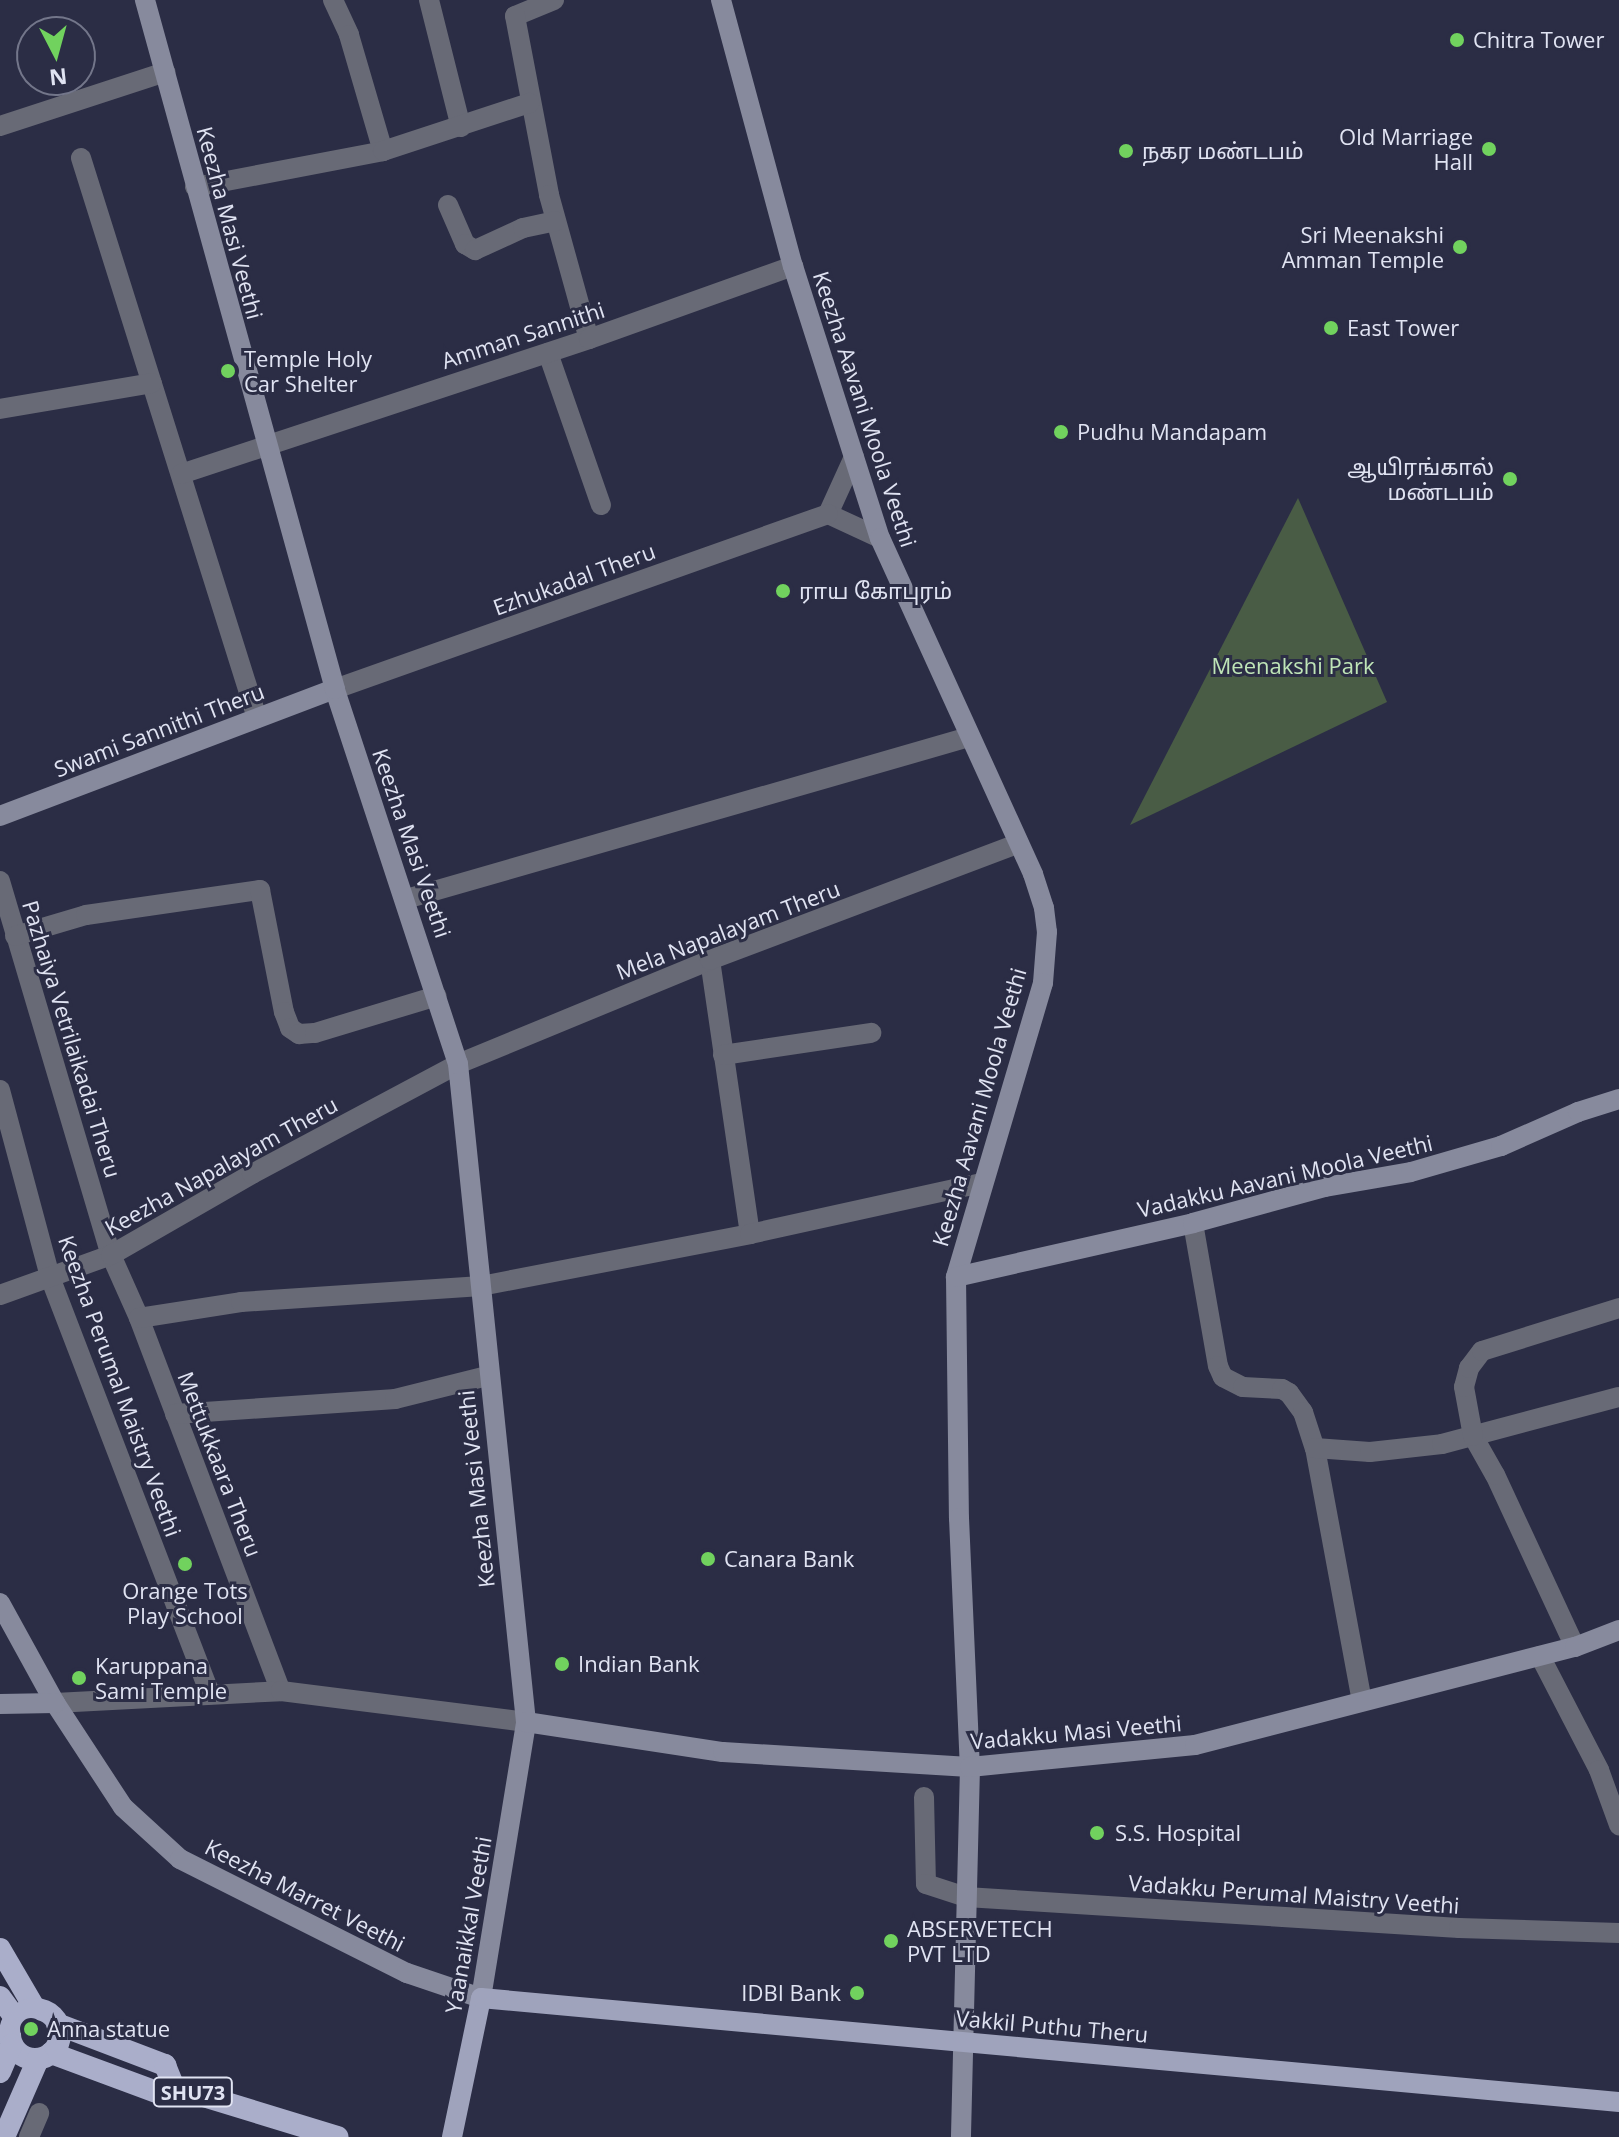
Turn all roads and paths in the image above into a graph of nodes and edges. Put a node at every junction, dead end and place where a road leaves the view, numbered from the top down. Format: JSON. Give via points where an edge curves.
{"nodes":[{"id":1,"x":145,"y":0,"type":"edge"},
{"id":2,"x":333,"y":0,"type":"edge"},
{"id":3,"x":429,"y":0,"type":"edge"},
{"id":4,"x":554,"y":0,"type":"edge"},
{"id":5,"x":721,"y":0,"type":"edge"},
{"id":6,"x":165,"y":72,"type":"junction"},
{"id":7,"x":529,"y":103,"type":"junction"},
{"id":8,"x":0,"y":126,"type":"edge"},
{"id":9,"x":461,"y":127,"type":"junction"},
{"id":10,"x":383,"y":151,"type":"junction"},
{"id":11,"x":81,"y":158,"type":"dead end"},
{"id":12,"x":195,"y":187,"type":"junction"},
{"id":13,"x":448,"y":205,"type":"dead end"},
{"id":14,"x":555,"y":221,"type":"junction"},
{"id":15,"x":793,"y":266,"type":"junction"},
{"id":16,"x":589,"y":339,"type":"junction"},
{"id":17,"x":548,"y":353,"type":"junction"},
{"id":18,"x":152,"y":383,"type":"junction"},
{"id":19,"x":0,"y":409,"type":"edge"},
{"id":20,"x":266,"y":445,"type":"junction"},
{"id":21,"x":854,"y":457,"type":"junction"},
{"id":22,"x":181,"y":474,"type":"junction"},
{"id":23,"x":601,"y":505,"type":"dead end"},
{"id":24,"x":828,"y":514,"type":"junction"},
{"id":25,"x":880,"y":538,"type":"junction"},
{"id":26,"x":335,"y":689,"type":"junction"},
{"id":27,"x":257,"y":718,"type":"junction"},
{"id":28,"x":969,"y":737,"type":"junction"},
{"id":29,"x":0,"y":816,"type":"edge"},
{"id":30,"x":1017,"y":844,"type":"junction"},
{"id":31,"x":0,"y":881,"type":"edge"},
{"id":32,"x":406,"y":899,"type":"junction"},
{"id":33,"x":15,"y":936,"type":"junction"},
{"id":34,"x":710,"y":960,"type":"junction"},
{"id":35,"x":437,"y":996,"type":"junction"},
{"id":36,"x":871,"y":1033,"type":"dead end"},
{"id":37,"x":723,"y":1055,"type":"junction"},
{"id":38,"x":458,"y":1064,"type":"junction"},
{"id":39,"x":0,"y":1090,"type":"edge"},
{"id":40,"x":1619,"y":1099,"type":"edge"},
{"id":41,"x":981,"y":1183,"type":"junction"},
{"id":42,"x":1193,"y":1223,"type":"junction"},
{"id":43,"x":750,"y":1234,"type":"junction"},
{"id":44,"x":111,"y":1255,"type":"junction"},
{"id":45,"x":50,"y":1277,"type":"junction"},
{"id":46,"x":956,"y":1277,"type":"junction"},
{"id":47,"x":481,"y":1286,"type":"junction"},
{"id":48,"x":0,"y":1295,"type":"edge"},
{"id":49,"x":1619,"y":1308,"type":"edge"},
{"id":50,"x":139,"y":1318,"type":"junction"},
{"id":51,"x":487,"y":1376,"type":"junction"},
{"id":52,"x":1619,"y":1397,"type":"edge"},
{"id":53,"x":175,"y":1414,"type":"junction"},
{"id":54,"x":1473,"y":1436,"type":"junction"},
{"id":55,"x":1315,"y":1448,"type":"junction"},
{"id":56,"x":0,"y":1603,"type":"edge"},
{"id":57,"x":1619,"y":1630,"type":"edge"},
{"id":58,"x":1575,"y":1647,"type":"junction"},
{"id":59,"x":1540,"y":1656,"type":"junction"},
{"id":60,"x":281,"y":1691,"type":"junction"},
{"id":61,"x":210,"y":1694,"type":"junction"},
{"id":62,"x":1362,"y":1701,"type":"junction"},
{"id":63,"x":55,"y":1703,"type":"junction"},
{"id":64,"x":0,"y":1704,"type":"edge"},
{"id":65,"x":526,"y":1722,"type":"junction"},
{"id":66,"x":970,"y":1767,"type":"junction"},
{"id":67,"x":924,"y":1797,"type":"dead end"},
{"id":68,"x":1619,"y":1825,"type":"edge"},
{"id":69,"x":966,"y":1897,"type":"junction"},
{"id":70,"x":1619,"y":1933,"type":"edge"},
{"id":71,"x":0,"y":1949,"type":"edge"},
{"id":72,"x":0,"y":1997,"type":"edge"},
{"id":73,"x":481,"y":1998,"type":"junction"},
{"id":74,"x":25,"y":2014,"type":"junction"},
{"id":75,"x":57,"y":2024,"type":"junction"},
{"id":76,"x":965,"y":2042,"type":"junction"},
{"id":77,"x":12,"y":2044,"type":"junction"},
{"id":78,"x":44,"y":2056,"type":"junction"},
{"id":79,"x":0,"y":2072,"type":"edge"},
{"id":80,"x":174,"y":2087,"type":"junction"},
{"id":81,"x":1619,"y":2102,"type":"edge"},
{"id":82,"x":39,"y":2113,"type":"dead end"},
{"id":83,"x":451,"y":2136,"type":"edge"},
{"id":84,"x":4,"y":2137,"type":"edge"},
{"id":85,"x":29,"y":2137,"type":"edge"},
{"id":86,"x":338,"y":2137,"type":"edge"},
{"id":87,"x":961,"y":2137,"type":"edge"}],
"edges":[{"from":1,"to":6,"type":"main road","name":"Keezha Masi Veethi"},
{"from":2,"to":10,"type":"street","via":[[349,35]]},
{"from":3,"to":9,"type":"street"},
{"from":4,"to":7,"type":"street","via":[[515,16]]},
{"from":5,"to":15,"type":"main road","name":"Keezha Aavani Moola Veethi"},
{"from":6,"to":8,"type":"street"},
{"from":6,"to":12,"type":"main road","name":"Keezha Masi Veethi"},
{"from":7,"to":9,"type":"street"},
{"from":7,"to":14,"type":"street"},
{"from":9,"to":10,"type":"street"},
{"from":10,"to":12,"type":"street"},
{"from":11,"to":18,"type":"street"},
{"from":12,"to":20,"type":"main road","name":"Keezha Masi Veethi"},
{"from":13,"to":14,"type":"street","via":[[465,244],[475,250],[523,228]]},
{"from":14,"to":16,"type":"street"},
{"from":15,"to":16,"type":"street","name":"Amman Sannithi"},
{"from":15,"to":21,"type":"main road","name":"Keezha Aavani Moola Veethi"},
{"from":16,"to":17,"type":"street","name":"Amman Sannithi"},
{"from":17,"to":20,"type":"street","name":"Amman Sannithi"},
{"from":17,"to":23,"type":"street"},
{"from":18,"to":19,"type":"street"},
{"from":18,"to":22,"type":"street"},
{"from":20,"to":22,"type":"street","name":"Amman Sannithi"},
{"from":20,"to":26,"type":"main road","name":"Keezha Masi Veethi"},
{"from":21,"to":24,"type":"street"},
{"from":21,"to":25,"type":"main road","name":"Keezha Aavani Moola Veethi"},
{"from":22,"to":27,"type":"street"},
{"from":24,"to":25,"type":"street"},
{"from":24,"to":26,"type":"street","name":"Ezhukadal Theru"},
{"from":25,"to":28,"type":"main road","name":"Keezha Aavani Moola Veethi"},
{"from":26,"to":27,"type":"main road","name":"Swami Sannithi Theru"},
{"from":26,"to":32,"type":"main road","name":"Keezha Masi Veethi"},
{"from":27,"to":29,"type":"main road","name":"Swami Sannithi Theru"},
{"from":28,"to":30,"type":"main road","name":"Keezha Aavani Moola Veethi"},
{"from":28,"to":32,"type":"street"},
{"from":30,"to":34,"type":"street","name":"Mela Napalayam Theru"},
{"from":30,"to":41,"type":"main road","name":"Keezha Aavani Moola Veethi","via":[[1044,908],[1043,983]]},
{"from":31,"to":33,"type":"street","name":"Pazhaiya Vetrilaikadai Theru"},
{"from":32,"to":35,"type":"main road","name":"Keezha Masi Veethi"},
{"from":33,"to":35,"type":"street","via":[[86,915],[260,890],[284,1012],[290,1028],[299,1034]]},
{"from":33,"to":44,"type":"street","name":"Pazhaiya Vetrilaikadai Theru"},
{"from":34,"to":37,"type":"street"},
{"from":34,"to":38,"type":"street","name":"Mela Napalayam Theru"},
{"from":35,"to":38,"type":"main road","name":"Keezha Masi Veethi"},
{"from":36,"to":37,"type":"street"},
{"from":37,"to":43,"type":"street"},
{"from":38,"to":44,"type":"street","name":"Keezha Napalayam Theru"},
{"from":38,"to":47,"type":"main road","name":"Keezha Masi Veethi"},
{"from":39,"to":45,"type":"street","name":"Keezha Perumal Maistry Veethi"},
{"from":40,"to":42,"type":"main road","name":"Vadakku Aavani Moola Veethi","via":[[1486,1151]]},
{"from":41,"to":43,"type":"street"},
{"from":41,"to":46,"type":"main road","name":"Keezha Aavani Moola Veethi"},
{"from":42,"to":46,"type":"main road","name":"Vadakku Aavani Moola Veethi"},
{"from":42,"to":55,"type":"street","via":[[1223,1377],[1243,1387],[1289,1393],[1303,1412]]},
{"from":43,"to":47,"type":"street"},
{"from":44,"to":45,"type":"street","name":"Keezha Napalayam Theru"},
{"from":44,"to":50,"type":"street","name":"Mettukkaara Theru"},
{"from":45,"to":48,"type":"street","name":"Keezha Napalayam Theru"},
{"from":45,"to":61,"type":"street","name":"Keezha Perumal Maistry Veethi"},
{"from":46,"to":66,"type":"main road","name":"Keezha Aavani Moola Veethi"},
{"from":47,"to":50,"type":"street","via":[[241,1302]]},
{"from":47,"to":51,"type":"main road","name":"Keezha Masi Veethi"},
{"from":49,"to":54,"type":"street","via":[[1482,1351],[1469,1368],[1464,1387]]},
{"from":50,"to":53,"type":"street","name":"Mettukkaara Theru"},
{"from":51,"to":53,"type":"street","via":[[395,1399]]},
{"from":51,"to":65,"type":"main road","name":"Keezha Masi Veethi"},
{"from":52,"to":54,"type":"street"},
{"from":53,"to":60,"type":"street","name":"Mettukkaara Theru"},
{"from":54,"to":55,"type":"street","via":[[1370,1452]]},
{"from":54,"to":58,"type":"street"},
{"from":55,"to":62,"type":"street"},
{"from":56,"to":63,"type":"main road","name":"Keezha Marret Veethi"},
{"from":57,"to":58,"type":"main road","name":"Vadakku Masi Veethi"},
{"from":58,"to":59,"type":"main road","name":"Vadakku Masi Veethi"},
{"from":59,"to":62,"type":"main road","name":"Vadakku Masi Veethi"},
{"from":59,"to":68,"type":"street","via":[[1599,1770]]},
{"from":60,"to":61,"type":"street"},
{"from":60,"to":65,"type":"street"},
{"from":61,"to":63,"type":"street"},
{"from":62,"to":66,"type":"main road","name":"Vadakku Masi Veethi","via":[[1195,1745]]},
{"from":63,"to":64,"type":"main road"},
{"from":63,"to":73,"type":"main road","name":"Keezha Marret Veethi","via":[[123,1807],[180,1859],[407,1973]]},
{"from":65,"to":66,"type":"main road","name":"Vadakku Masi Veethi","via":[[723,1752]]},
{"from":65,"to":73,"type":"main road","name":"Yaanaikkal Veethi"},
{"from":66,"to":69,"type":"main road","name":"Keezha Aavani Moola Veethi"},
{"from":67,"to":69,"type":"street","name":"Vadakku Perumal Maistry Veethi","via":[[926,1884]]},
{"from":69,"to":70,"type":"street","name":"Vadakku Perumal Maistry Veethi"},
{"from":69,"to":76,"type":"main road","name":"Keezha Aavani Moola Veethi"},
{"from":71,"to":74,"type":"highway"},
{"from":72,"to":74,"type":"highway"},
{"from":73,"to":76,"type":"main road","name":"Vakkil Puthu Theru"},
{"from":73,"to":83,"type":"main road","name":"Yaanaikkal Veethi"},
{"from":74,"to":75,"type":"highway","via":[[49,2013]]},
{"from":74,"to":77,"type":"highway","via":[[10,2031]]},
{"from":75,"to":78,"type":"highway","via":[[60,2040]]},
{"from":75,"to":80,"type":"highway","via":[[165,2065]]},
{"from":76,"to":81,"type":"main road","name":"Vakkil Puthu Theru"},
{"from":76,"to":87,"type":"main road","name":"Keezha Aavani Moola Veethi"},
{"from":77,"to":78,"type":"highway","via":[[22,2055]]},
{"from":77,"to":79,"type":"highway"},
{"from":78,"to":80,"type":"highway","number":"SHU73","via":[[159,2093]]},
{"from":78,"to":84,"type":"highway"},
{"from":80,"to":86,"type":"highway","number":"SHU73"},
{"from":82,"to":85,"type":"street"}]}
